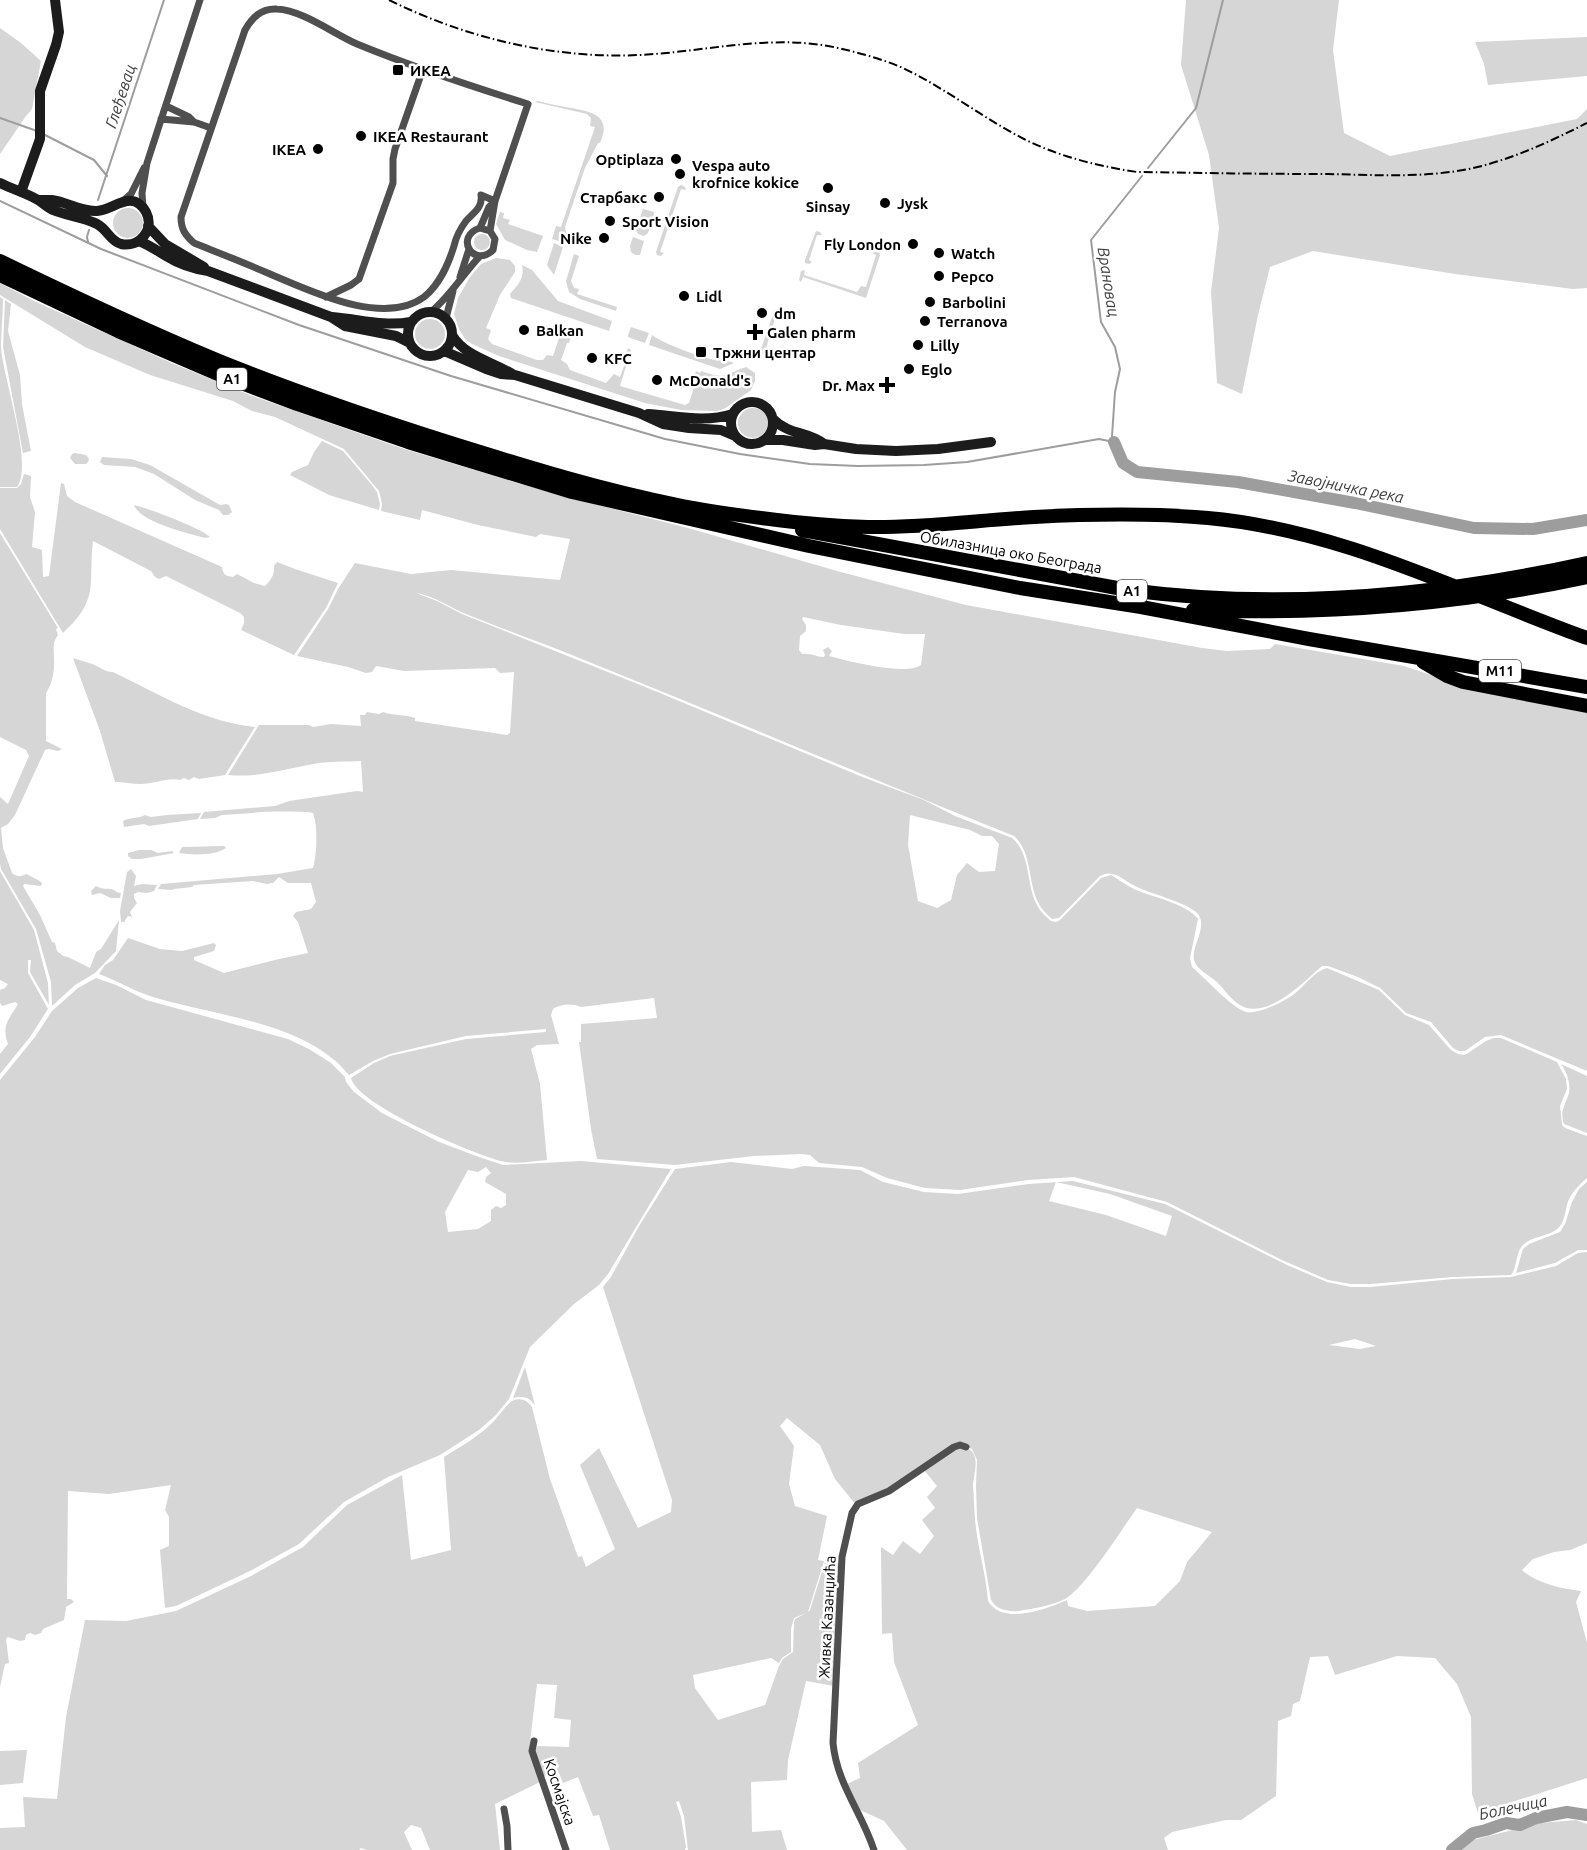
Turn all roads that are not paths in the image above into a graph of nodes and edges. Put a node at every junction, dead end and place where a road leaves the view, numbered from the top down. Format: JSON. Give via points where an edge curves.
{"nodes":[{"id":1,"x":55,"y":0,"type":"edge"},
{"id":2,"x":200,"y":0,"type":"edge"},
{"id":3,"x":423,"y":69,"type":"junction"},
{"id":4,"x":166,"y":106,"type":"junction"},
{"id":5,"x":161,"y":119,"type":"junction"},
{"id":6,"x":194,"y":122,"type":"junction"},
{"id":7,"x":211,"y":128,"type":"junction"},
{"id":8,"x":147,"y":163,"type":"junction"},
{"id":9,"x":0,"y":183,"type":"edge"},
{"id":10,"x":21,"y":192,"type":"junction"},
{"id":11,"x":38,"y":200,"type":"junction"},
{"id":12,"x":122,"y":201,"type":"junction"},
{"id":13,"x":495,"y":201,"type":"junction"},
{"id":14,"x":112,"y":207,"type":"junction"},
{"id":15,"x":143,"y":208,"type":"junction"},
{"id":16,"x":148,"y":226,"type":"junction"},
{"id":17,"x":480,"y":228,"type":"junction"},
{"id":18,"x":490,"y":231,"type":"junction"},
{"id":19,"x":107,"y":232,"type":"junction"},
{"id":20,"x":139,"y":241,"type":"junction"},
{"id":21,"x":469,"y":249,"type":"junction"},
{"id":22,"x":480,"y":256,"type":"junction"},
{"id":23,"x":0,"y":261,"type":"edge"},
{"id":24,"x":208,"y":271,"type":"junction"},
{"id":25,"x":0,"y":275,"type":"edge"},
{"id":26,"x":459,"y":280,"type":"junction"},
{"id":27,"x":453,"y":291,"type":"junction"},
{"id":28,"x":326,"y":297,"type":"junction"},
{"id":29,"x":432,"y":311,"type":"junction"},
{"id":30,"x":332,"y":317,"type":"junction"},
{"id":31,"x":446,"y":318,"type":"junction"},
{"id":32,"x":411,"y":322,"type":"junction"},
{"id":33,"x":452,"y":335,"type":"junction"},
{"id":34,"x":410,"y":344,"type":"junction"},
{"id":35,"x":444,"y":351,"type":"junction"},
{"id":36,"x":515,"y":375,"type":"junction"},
{"id":37,"x":639,"y":413,"type":"junction"},
{"id":38,"x":734,"y":414,"type":"junction"},
{"id":39,"x":773,"y":419,"type":"junction"},
{"id":40,"x":735,"y":436,"type":"junction"},
{"id":41,"x":765,"y":440,"type":"junction"},
{"id":42,"x":992,"y":442,"type":"dead end"},
{"id":43,"x":824,"y":444,"type":"junction"},
{"id":44,"x":682,"y":506,"type":"junction"},
{"id":45,"x":1587,"y":564,"type":"edge"},
{"id":46,"x":1587,"y":577,"type":"edge"},
{"id":47,"x":1141,"y":607,"type":"junction"},
{"id":48,"x":1555,"y":627,"type":"junction"},
{"id":49,"x":1587,"y":632,"type":"edge"},
{"id":50,"x":1587,"y":638,"type":"edge"},
{"id":51,"x":1413,"y":657,"type":"junction"},
{"id":52,"x":1587,"y":687,"type":"edge"},
{"id":53,"x":1587,"y":706,"type":"edge"},
{"id":54,"x":966,"y":1447,"type":"dead end"},
{"id":55,"x":534,"y":1742,"type":"dead end"},
{"id":56,"x":504,"y":1809,"type":"dead end"},
{"id":57,"x":508,"y":1850,"type":"edge"},
{"id":58,"x":566,"y":1850,"type":"edge"},
{"id":59,"x":874,"y":1850,"type":"edge"}],
"edges":[{"from":1,"to":10,"type":"street","via":[[59,32],[40,91],[40,134]]},
{"from":2,"to":4,"type":"street"},
{"from":3,"to":7,"type":"street","via":[[357,44],[292,12],[269,9],[251,19],[245,30]]},
{"from":3,"to":13,"type":"street","via":[[528,104]]},
{"from":3,"to":28,"type":"street","via":[[395,149],[393,183],[359,279]]},
{"from":4,"to":5,"type":"street"},
{"from":4,"to":6,"type":"street"},
{"from":5,"to":6,"type":"street"},
{"from":5,"to":8,"type":"street"},
{"from":6,"to":7,"type":"street"},
{"from":7,"to":28,"type":"street","via":[[181,217],[187,237]]},
{"from":8,"to":12,"type":"street","via":[[131,194]]},
{"from":8,"to":15,"type":"street"},
{"from":9,"to":10,"type":"street"},
{"from":10,"to":11,"type":"street"},
{"from":11,"to":14,"type":"street","via":[[94,211]]},
{"from":11,"to":19,"type":"street","via":[[51,210],[99,225]]},
{"from":12,"to":14,"type":"street"},
{"from":12,"to":15,"type":"street"},
{"from":13,"to":17,"type":"street"},
{"from":13,"to":18,"type":"street"},
{"from":13,"to":28,"type":"street","via":[[481,195],[482,202],[457,236],[446,268],[418,300],[381,308]]},
{"from":14,"to":19,"type":"street","via":[[105,217]]},
{"from":15,"to":16,"type":"street"},
{"from":16,"to":20,"type":"street"},
{"from":16,"to":24,"type":"street","via":[[165,244]]},
{"from":17,"to":18,"type":"street"},
{"from":17,"to":21,"type":"street","via":[[470,235]]},
{"from":18,"to":22,"type":"street","via":[[494,247]]},
{"from":19,"to":20,"type":"street","via":[[119,243]]},
{"from":20,"to":24,"type":"street","via":[[179,263]]},
{"from":21,"to":22,"type":"street"},
{"from":21,"to":26,"type":"street"},
{"from":22,"to":26,"type":"street"},
{"from":23,"to":44,"type":"highway","number":"A1","via":[[222,362],[351,410],[551,474]]},
{"from":24,"to":30,"type":"street"},
{"from":25,"to":47,"type":"highway","number":"A1","via":[[218,374],[521,478],[809,546],[1020,588]]},
{"from":26,"to":27,"type":"street"},
{"from":27,"to":29,"type":"street"},
{"from":27,"to":31,"type":"street"},
{"from":29,"to":31,"type":"street"},
{"from":29,"to":32,"type":"street"},
{"from":30,"to":32,"type":"street","via":[[386,325]]},
{"from":30,"to":34,"type":"street","via":[[345,326],[396,336]]},
{"from":31,"to":33,"type":"street"},
{"from":32,"to":34,"type":"street"},
{"from":33,"to":35,"type":"street"},
{"from":33,"to":36,"type":"street","via":[[462,347]]},
{"from":34,"to":35,"type":"street","via":[[422,355],[434,356]]},
{"from":35,"to":36,"type":"street","via":[[486,369]]},
{"from":36,"to":37,"type":"street"},
{"from":37,"to":38,"type":"street","via":[[707,419]]},
{"from":37,"to":40,"type":"street","via":[[663,424],[716,429]]},
{"from":38,"to":39,"type":"street","via":[[740,406],[753,402],[766,407]]},
{"from":38,"to":40,"type":"street","via":[[731,423]]},
{"from":39,"to":41,"type":"street","via":[[773,428]]},
{"from":39,"to":43,"type":"street","via":[[786,429],[818,438]]},
{"from":40,"to":41,"type":"street","via":[[747,444]]},
{"from":41,"to":43,"type":"street"},
{"from":42,"to":43,"type":"street","via":[[896,451]]},
{"from":44,"to":45,"type":"highway","name":"Обилазница око Београда","number":"A1","via":[[1168,596],[1283,599],[1373,595],[1480,583]]},
{"from":44,"to":48,"type":"highway","via":[[779,520],[870,527],[1100,515],[1212,518],[1306,534],[1378,556]]},
{"from":46,"to":47,"type":"highway","number":"A1","via":[[1485,596],[1339,610]]},
{"from":47,"to":51,"type":"highway"},
{"from":48,"to":49,"type":"highway"},
{"from":48,"to":50,"type":"highway"},
{"from":51,"to":52,"type":"highway","number":"M11"},
{"from":51,"to":53,"type":"highway","via":[[1463,682]]},
{"from":54,"to":59,"type":"street","name":"Живка Казанџића","via":[[954,1447],[889,1491],[858,1504],[851,1516],[842,1557],[833,1743],[837,1770]]},
{"from":55,"to":58,"type":"street","name":"Космајска","via":[[532,1750]]},
{"from":56,"to":57,"type":"street"}]}
